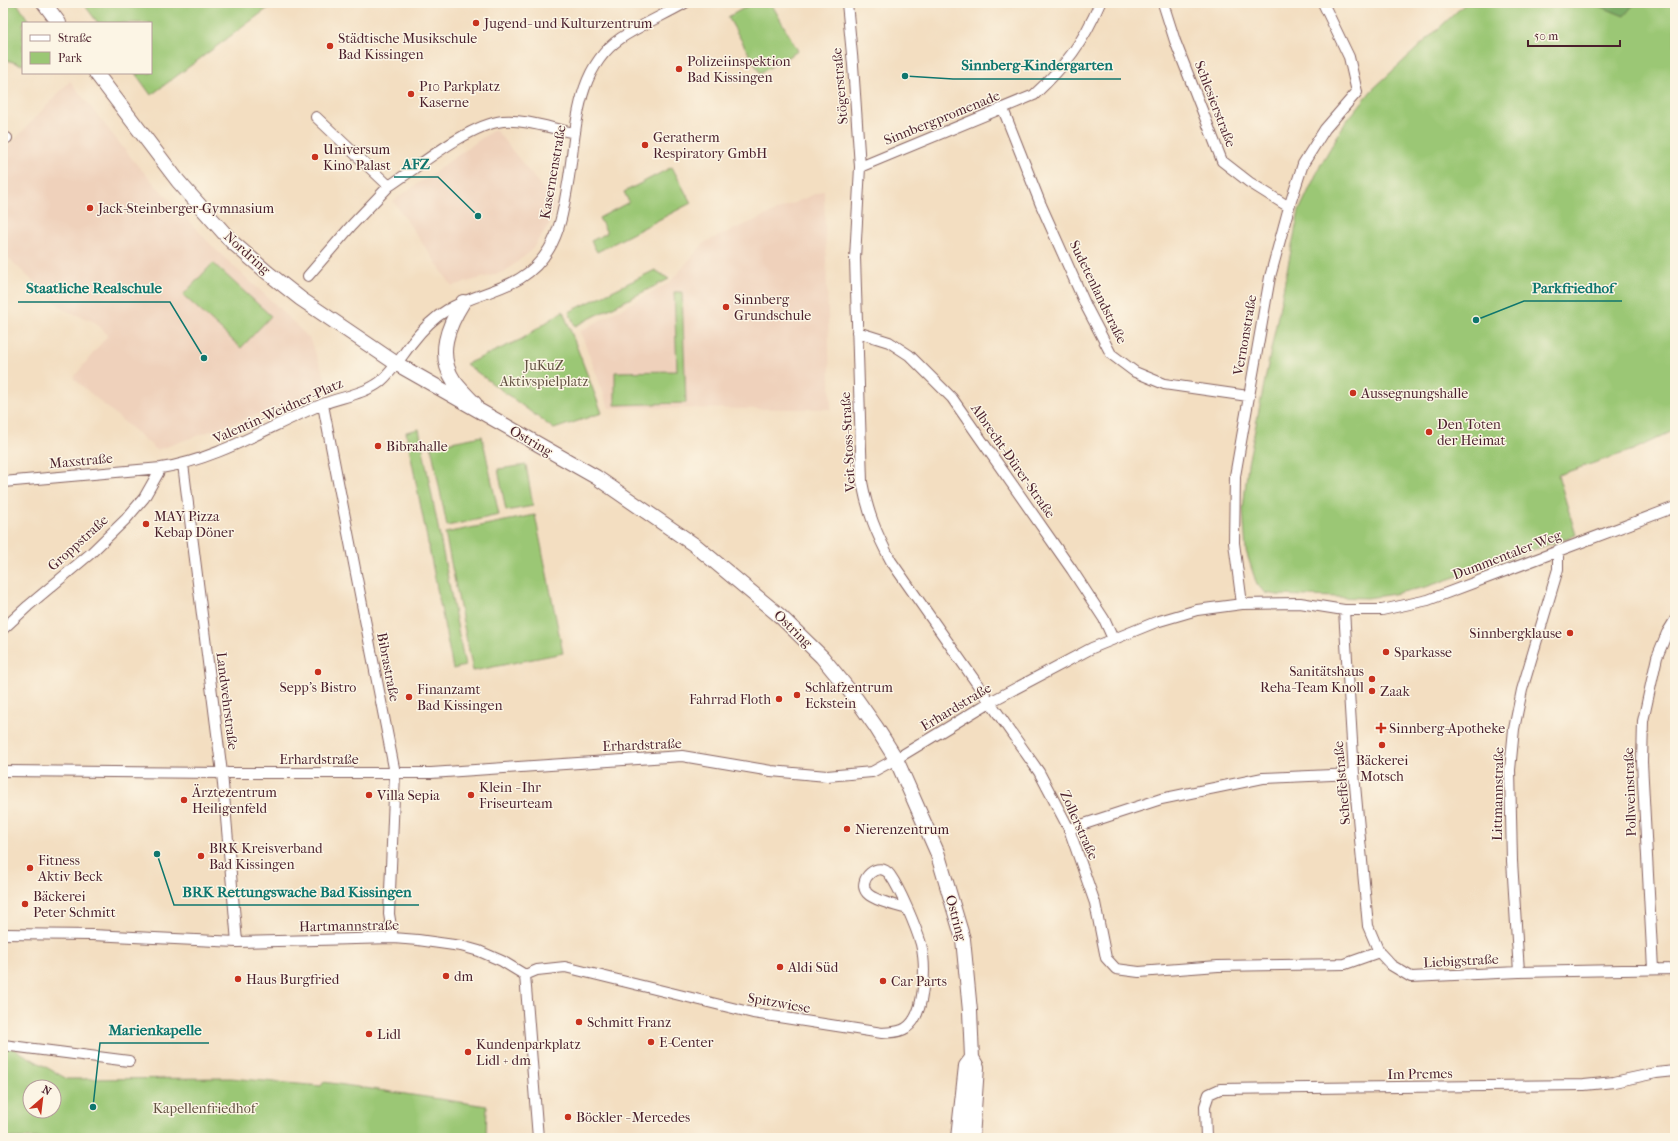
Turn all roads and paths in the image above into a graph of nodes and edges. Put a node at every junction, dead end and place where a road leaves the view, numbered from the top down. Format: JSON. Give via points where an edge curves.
{"nodes":[{"id":1,"x":44,"y":3,"type":"edge"},
{"id":2,"x":685,"y":3,"type":"edge"},
{"id":3,"x":846,"y":3,"type":"edge"},
{"id":4,"x":1100,"y":3,"type":"edge"},
{"id":5,"x":1163,"y":3,"type":"edge"},
{"id":6,"x":1323,"y":3,"type":"edge"},
{"id":7,"x":58,"y":22,"type":"edge"},
{"id":8,"x":97,"y":74,"type":"edge"},
{"id":9,"x":1003,"y":109,"type":"junction"},
{"id":10,"x":316,"y":117,"type":"dead end"},
{"id":11,"x":575,"y":133,"type":"junction"},
{"id":12,"x":860,"y":167,"type":"junction"},
{"id":13,"x":389,"y":186,"type":"junction"},
{"id":14,"x":1289,"y":207,"type":"junction"},
{"id":15,"x":308,"y":276,"type":"dead end"},
{"id":16,"x":463,"y":302,"type":"junction"},
{"id":17,"x":857,"y":332,"type":"junction"},
{"id":18,"x":397,"y":364,"type":"junction"},
{"id":19,"x":1248,"y":396,"type":"junction"},
{"id":20,"x":323,"y":405,"type":"junction"},
{"id":21,"x":481,"y":412,"type":"junction"},
{"id":22,"x":184,"y":464,"type":"junction"},
{"id":23,"x":161,"y":468,"type":"junction"},
{"id":24,"x":3,"y":482,"type":"edge"},
{"id":25,"x":1675,"y":507,"type":"edge"},
{"id":26,"x":1558,"y":550,"type":"junction"},
{"id":27,"x":1242,"y":604,"type":"junction"},
{"id":28,"x":1344,"y":610,"type":"junction"},
{"id":29,"x":1675,"y":620,"type":"edge"},
{"id":30,"x":3,"y":629,"type":"edge"},
{"id":31,"x":1113,"y":639,"type":"junction"},
{"id":32,"x":990,"y":702,"type":"junction"},
{"id":33,"x":896,"y":759,"type":"junction"},
{"id":34,"x":3,"y":771,"type":"edge"},
{"id":35,"x":222,"y":773,"type":"junction"},
{"id":36,"x":395,"y":773,"type":"junction"},
{"id":37,"x":1354,"y":774,"type":"junction"},
{"id":38,"x":1069,"y":829,"type":"junction"},
{"id":39,"x":906,"y":909,"type":"junction"},
{"id":40,"x":3,"y":934,"type":"edge"},
{"id":41,"x":393,"y":938,"type":"junction"},
{"id":42,"x":237,"y":942,"type":"junction"},
{"id":43,"x":1380,"y":952,"type":"junction"},
{"id":44,"x":1653,"y":969,"type":"junction"},
{"id":45,"x":1675,"y":969,"type":"edge"},
{"id":46,"x":1519,"y":972,"type":"junction"},
{"id":47,"x":525,"y":975,"type":"junction"},
{"id":48,"x":3,"y":1045,"type":"edge"},
{"id":49,"x":972,"y":1058,"type":"junction"},
{"id":50,"x":129,"y":1061,"type":"dead end"},
{"id":51,"x":1675,"y":1071,"type":"edge"},
{"id":52,"x":538,"y":1138,"type":"edge"},
{"id":53,"x":958,"y":1138,"type":"edge"},
{"id":54,"x":972,"y":1138,"type":"edge"},
{"id":55,"x":1206,"y":1138,"type":"edge"}],
"edges":[{"from":1,"to":7,"type":"main road"},
{"from":2,"to":11,"type":"street","name":"Kasernenstraße","via":[[620,39],[599,58],[588,77]]},
{"from":3,"to":12,"type":"street","name":"Stögerstraße"},
{"from":4,"to":9,"type":"street","name":"Sinnbergpromenade","via":[[1091,24],[1055,75],[1034,95]]},
{"from":5,"to":14,"type":"street","name":"Schlesierstraße","via":[[1175,41],[1222,161],[1249,182]]},
{"from":6,"to":14,"type":"street","name":"Vernonstraße","via":[[1349,58],[1357,92],[1325,129],[1303,164]]},
{"from":8,"to":18,"type":"main road","name":"Nordring","via":[[178,181],[232,242],[301,299]]},
{"from":9,"to":12,"type":"street","name":"Sinnbergpromenade"},
{"from":9,"to":19,"type":"street","name":"Sudetenlandstraße","via":[[1041,205],[1087,308],[1111,354],[1135,372],[1164,384]]},
{"from":10,"to":13,"type":"street"},
{"from":11,"to":13,"type":"street","via":[[518,122],[502,122],[478,128]]},
{"from":11,"to":16,"type":"street","name":"Kasernenstraße","via":[[561,220],[550,248],[532,270],[519,279],[503,288]]},
{"from":12,"to":17,"type":"street","name":"Veit-Stoss-Straße","via":[[855,258]]},
{"from":13,"to":15,"type":"street"},
{"from":14,"to":19,"type":"street","name":"Vernonstraße","via":[[1270,277]]},
{"from":16,"to":18,"type":"street","name":"Kasernenstraße","via":[[434,319],[411,343]]},
{"from":16,"to":21,"type":"main road","via":[[452,321],[445,340],[444,353],[454,380]]},
{"from":17,"to":31,"type":"street","name":"Albrecht-Dürer-Straße","via":[[889,342],[909,355],[952,398],[1076,576],[1104,619]]},
{"from":17,"to":32,"type":"street","name":"Veit-Stoss-Straße","via":[[862,482],[870,515],[891,561]]},
{"from":18,"to":20,"type":"street","name":"Valentin-Weidner-Platz","via":[[373,386]]},
{"from":18,"to":21,"type":"main road","name":"Ostring"},
{"from":19,"to":27,"type":"street","name":"Vernonstraße","via":[[1235,476],[1234,543]]},
{"from":20,"to":22,"type":"street","name":"Valentin-Weidner-Platz","via":[[211,455]]},
{"from":20,"to":36,"type":"street","name":"Bibrastraße"},
{"from":21,"to":33,"type":"main road","name":"Ostring","via":[[596,477],[696,546],[780,616],[822,657],[857,700]]},
{"from":22,"to":23,"type":"street","name":"Valentin-Weidner-Platz"},
{"from":22,"to":35,"type":"street","name":"Landwehrstraße"},
{"from":23,"to":24,"type":"street","name":"Maxstraße"},
{"from":23,"to":30,"type":"street","name":"Groppstraße","via":[[144,498],[126,519],[90,554]]},
{"from":25,"to":26,"type":"street","name":"Dummentaler Weg"},
{"from":26,"to":28,"type":"street","name":"Dummentaler Weg","via":[[1428,600],[1382,610]]},
{"from":26,"to":46,"type":"street","name":"Littmannstraße","via":[[1558,569],[1522,690],[1514,729],[1510,770],[1512,861]]},
{"from":27,"to":28,"type":"street","name":"Dummentaler Weg","via":[[1300,603]]},
{"from":27,"to":31,"type":"street","name":"Erhardstraße","via":[[1197,610],[1156,622]]},
{"from":28,"to":37,"type":"street","name":"Scheffelstraße"},
{"from":29,"to":44,"type":"street","name":"Pollweinstraße","via":[[1657,657],[1643,721],[1642,762]]},
{"from":31,"to":32,"type":"street","name":"Erhardstraße"},
{"from":32,"to":33,"type":"street","name":"Erhardstraße"},
{"from":32,"to":38,"type":"street","name":"Zollerstraße","via":[[1039,772]]},
{"from":33,"to":36,"type":"street","name":"Erhardstraße","via":[[872,772],[827,776],[771,771],[682,756],[497,769]]},
{"from":33,"to":49,"type":"main road","name":"Ostring","via":[[937,852],[963,939]]},
{"from":34,"to":35,"type":"street","name":"Erhardstraße"},
{"from":35,"to":36,"type":"street","name":"Erhardstraße"},
{"from":35,"to":42,"type":"street","name":"Landwehrstraße"},
{"from":36,"to":41,"type":"street","name":"Bibrastraße","via":[[389,914]]},
{"from":37,"to":38,"type":"street","via":[[1263,778],[1161,799]]},
{"from":37,"to":43,"type":"street","name":"Scheffelstraße","via":[[1368,926]]},
{"from":38,"to":43,"type":"street","name":"Zollerstraße","via":[[1095,903],[1106,958],[1116,969],[1139,972],[1218,966],[1345,964]]},
{"from":39,"to":39,"type":"street","name":"Spitzwiese","via":[[888,872],[880,868],[872,871],[864,886],[867,893],[876,899]]},
{"from":39,"to":47,"type":"street","name":"Spitzwiese","via":[[921,946],[924,962],[923,988],[915,1019],[906,1028],[896,1032],[882,1033],[753,1013],[565,967],[536,970]]},
{"from":40,"to":42,"type":"street","name":"Hartmannstraße"},
{"from":41,"to":42,"type":"street","name":"Hartmannstraße"},
{"from":41,"to":47,"type":"street","name":"Hartmannstraße","via":[[441,943],[479,951]]},
{"from":43,"to":46,"type":"street","name":"Liebigstraße","via":[[1391,965],[1411,977]]},
{"from":44,"to":45,"type":"street","name":"Liebigstraße"},
{"from":44,"to":46,"type":"street","name":"Liebigstraße"},
{"from":47,"to":52,"type":"street"},
{"from":48,"to":50,"type":"street"},
{"from":49,"to":53,"type":"main road","name":"Ostring","via":[[966,1066]]},
{"from":49,"to":54,"type":"main road","name":"Ostring","via":[[976,1067]]},
{"from":51,"to":55,"type":"street","name":"Im Premes","via":[[1584,1085],[1220,1089],[1209,1094],[1205,1106]]}]}
